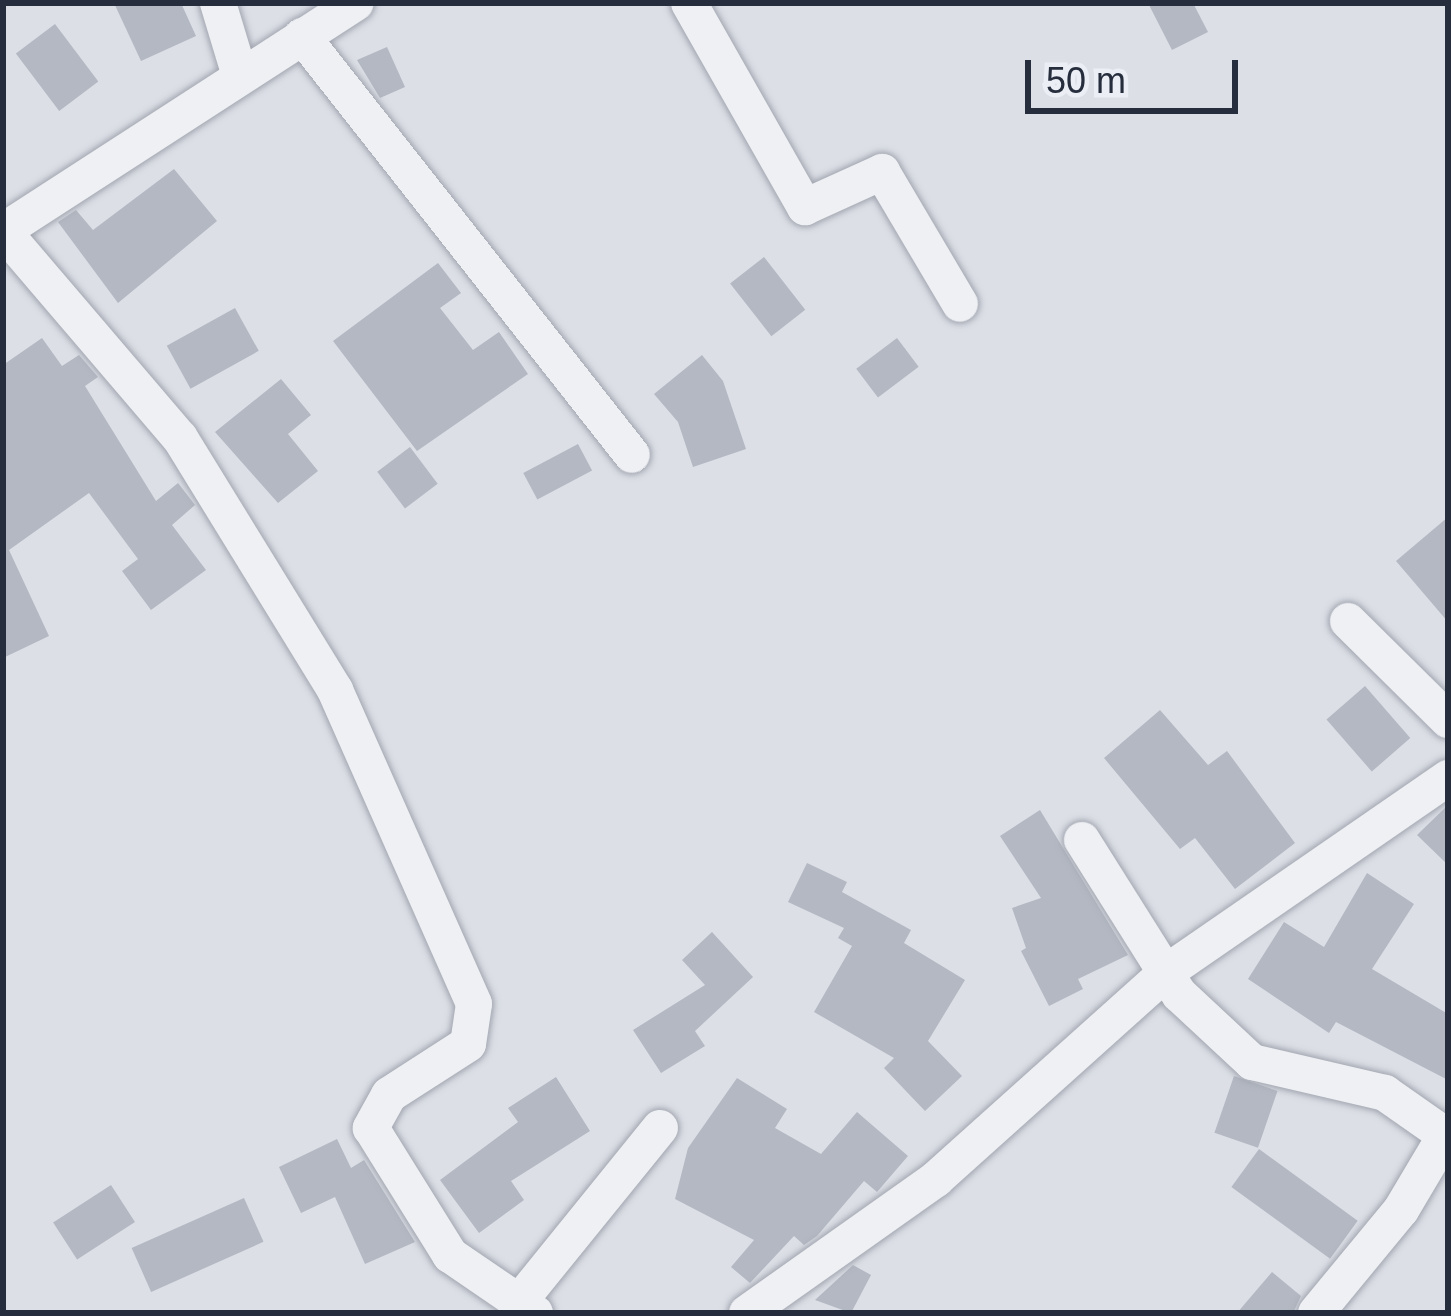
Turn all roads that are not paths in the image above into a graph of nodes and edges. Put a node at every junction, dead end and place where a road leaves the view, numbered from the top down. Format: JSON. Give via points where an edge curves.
{"nodes":[{"id":1,"x":218,"y":3,"type":"edge"},
{"id":2,"x":356,"y":3,"type":"edge"},
{"id":3,"x":689,"y":3,"type":"edge"},
{"id":4,"x":302,"y":36,"type":"junction"},
{"id":5,"x":240,"y":76,"type":"junction"},
{"id":6,"x":3,"y":231,"type":"edge"},
{"id":7,"x":960,"y":304,"type":"dead end"},
{"id":8,"x":632,"y":454,"type":"dead end"},
{"id":9,"x":1348,"y":621,"type":"dead end"},
{"id":10,"x":1448,"y":720,"type":"edge"},
{"id":11,"x":1448,"y":778,"type":"edge"},
{"id":12,"x":1082,"y":840,"type":"dead end"},
{"id":13,"x":1168,"y":971,"type":"junction"},
{"id":14,"x":660,"y":1128,"type":"dead end"},
{"id":15,"x":1447,"y":1133,"type":"edge"},
{"id":16,"x":527,"y":1308,"type":"edge"},
{"id":17,"x":748,"y":1313,"type":"edge"},
{"id":18,"x":1316,"y":1313,"type":"edge"}],
"edges":[{"from":1,"to":5,"type":"street"},
{"from":2,"to":4,"type":"street"},
{"from":3,"to":7,"type":"street","via":[[805,207],[882,172]]},
{"from":4,"to":5,"type":"street"},
{"from":4,"to":8,"type":"street"},
{"from":5,"to":6,"type":"street"},
{"from":6,"to":16,"type":"street","via":[[180,438],[335,690],[473,1004],[468,1044],[389,1095],[370,1128],[450,1255]]},
{"from":9,"to":10,"type":"street"},
{"from":11,"to":13,"type":"street"},
{"from":12,"to":13,"type":"street"},
{"from":13,"to":15,"type":"street","via":[[1179,994],[1252,1062],[1355,1082]]},
{"from":13,"to":17,"type":"street","via":[[935,1179]]},
{"from":14,"to":16,"type":"street"},
{"from":15,"to":18,"type":"street","via":[[1401,1210]]}]}
